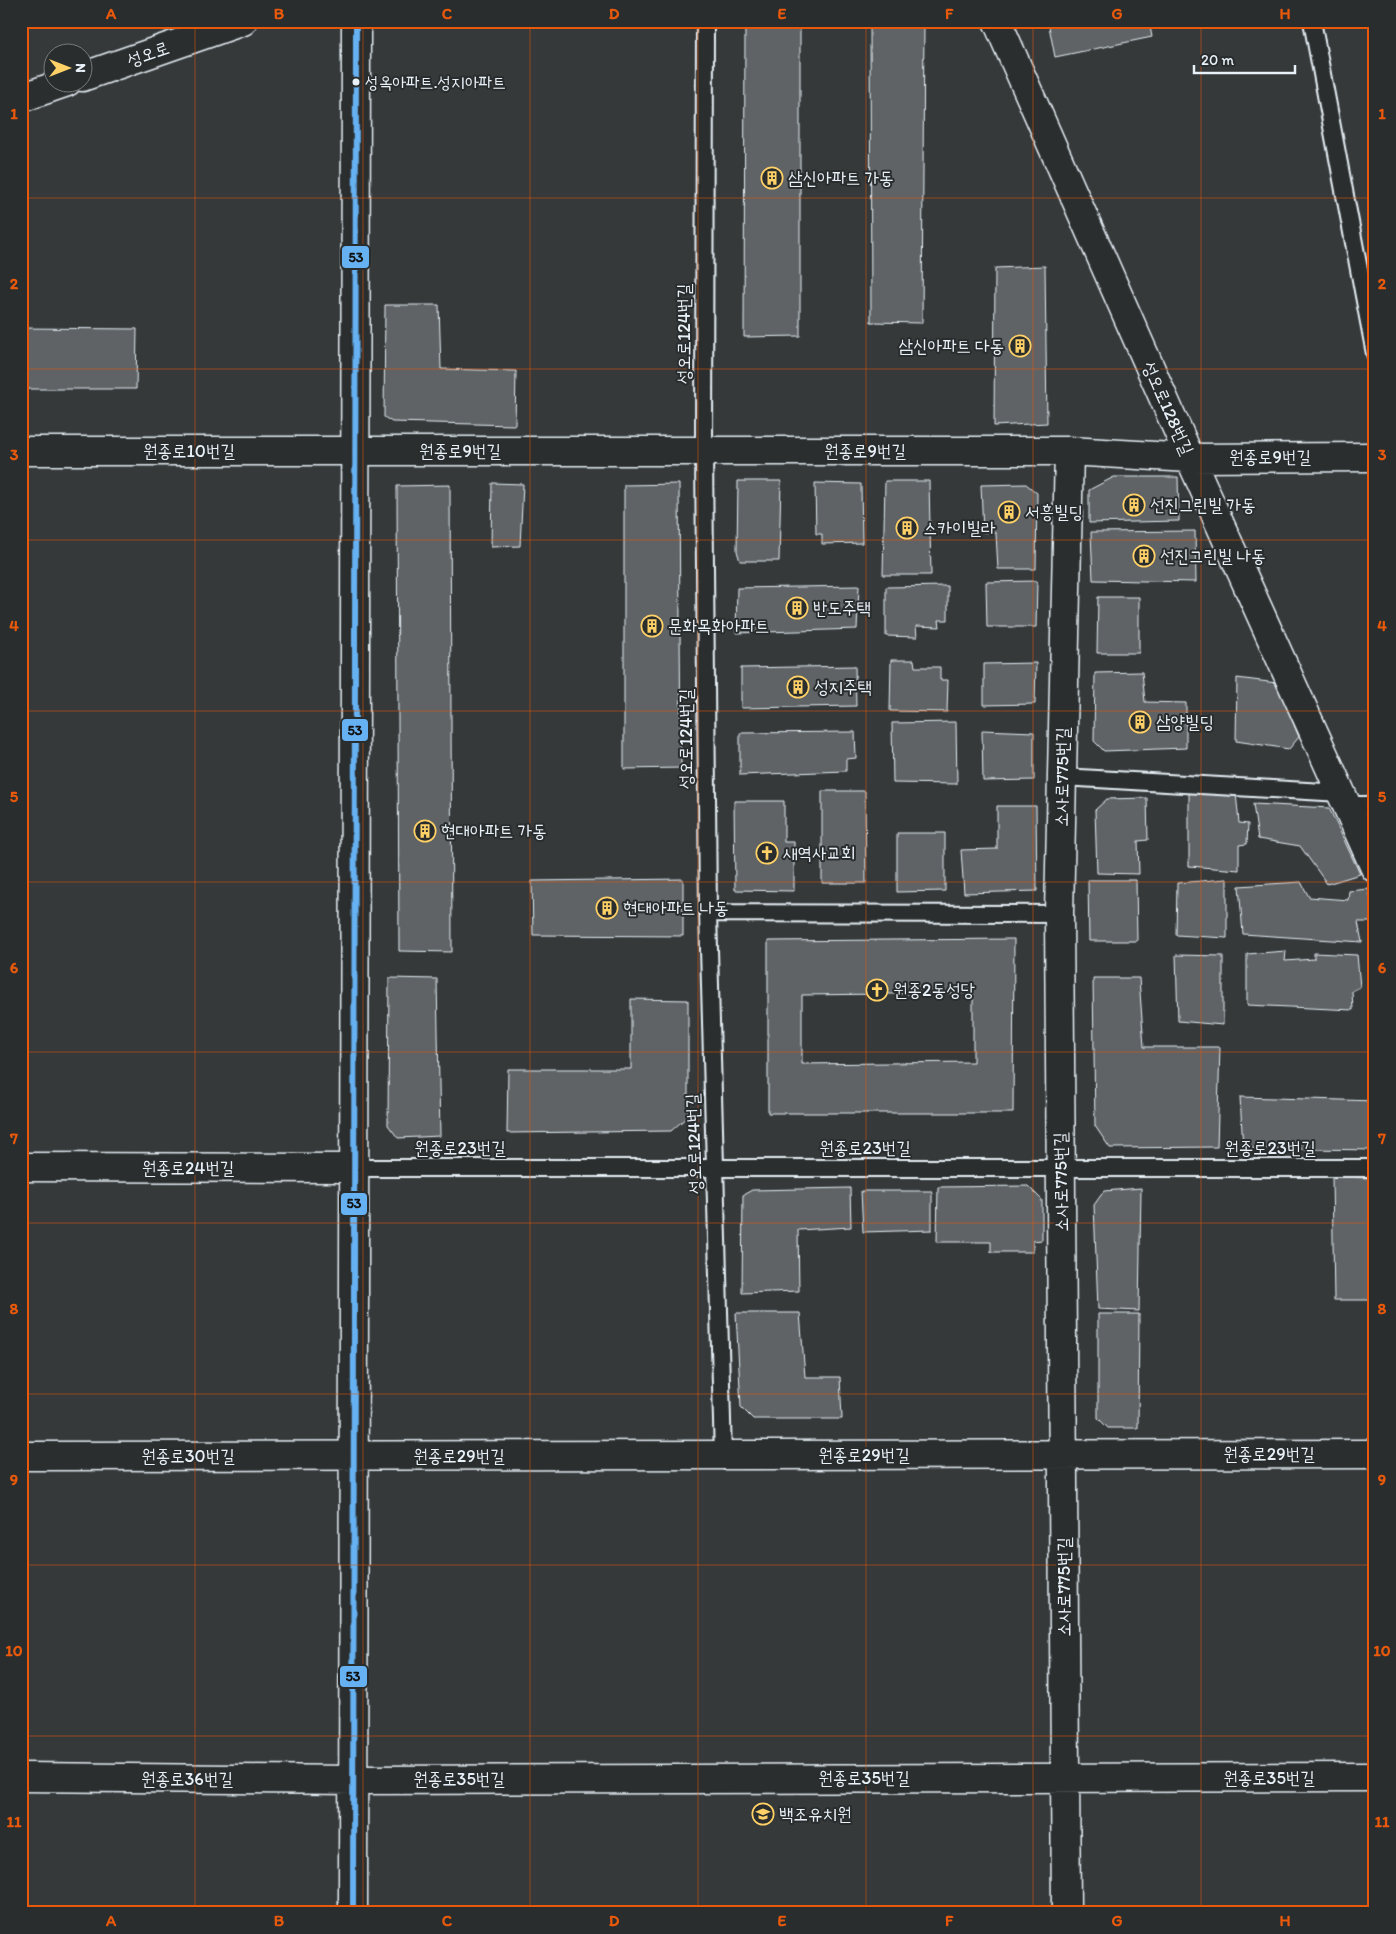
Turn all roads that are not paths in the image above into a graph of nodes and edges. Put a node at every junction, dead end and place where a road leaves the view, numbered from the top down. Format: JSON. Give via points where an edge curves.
{"nodes":[{"id":1,"x":243,"y":21,"type":"edge"},
{"id":2,"x":356,"y":21,"type":"edge"},
{"id":3,"x":705,"y":21,"type":"edge"},
{"id":4,"x":997,"y":21,"type":"edge"},
{"id":5,"x":1312,"y":21,"type":"edge"},
{"id":6,"x":92,"y":74,"type":"edge"},
{"id":7,"x":42,"y":91,"type":"edge"},
{"id":8,"x":21,"y":98,"type":"edge"},
{"id":9,"x":1375,"y":354,"type":"edge"},
{"id":10,"x":21,"y":451,"type":"edge"},
{"id":11,"x":356,"y":451,"type":"junction"},
{"id":12,"x":704,"y":451,"type":"junction"},
{"id":13,"x":1069,"y":451,"type":"junction"},
{"id":14,"x":1375,"y":457,"type":"edge"},
{"id":15,"x":1190,"y":458,"type":"junction"},
{"id":16,"x":1062,"y":776,"type":"junction"},
{"id":17,"x":1344,"y":799,"type":"junction"},
{"id":18,"x":1375,"y":804,"type":"edge"},
{"id":19,"x":1375,"y":868,"type":"edge"},
{"id":20,"x":708,"y":913,"type":"junction"},
{"id":21,"x":1059,"y":914,"type":"junction"},
{"id":22,"x":21,"y":1167,"type":"edge"},
{"id":23,"x":355,"y":1168,"type":"junction"},
{"id":24,"x":715,"y":1168,"type":"junction"},
{"id":25,"x":1061,"y":1168,"type":"junction"},
{"id":26,"x":1375,"y":1168,"type":"edge"},
{"id":27,"x":1064,"y":1454,"type":"junction"},
{"id":28,"x":1375,"y":1454,"type":"edge"},
{"id":29,"x":21,"y":1456,"type":"edge"},
{"id":30,"x":354,"y":1456,"type":"junction"},
{"id":31,"x":723,"y":1456,"type":"junction"},
{"id":32,"x":21,"y":1777,"type":"edge"},
{"id":33,"x":1064,"y":1778,"type":"junction"},
{"id":34,"x":1375,"y":1778,"type":"edge"},
{"id":35,"x":354,"y":1780,"type":"junction"},
{"id":36,"x":353,"y":1913,"type":"edge"},
{"id":37,"x":1066,"y":1913,"type":"edge"}],
"edges":[{"from":1,"to":6,"type":"street","name":"성오로"},
{"from":2,"to":11,"type":"street"},
{"from":3,"to":12,"type":"lane","name":"성오로124번길"},
{"from":4,"to":15,"type":"street","name":"성오로128번길"},
{"from":5,"to":9,"type":"lane"},
{"from":7,"to":8,"type":"street"},
{"from":10,"to":11,"type":"street","name":"원종로10번길"},
{"from":11,"to":12,"type":"street","name":"원종로9번길"},
{"from":11,"to":23,"type":"street"},
{"from":12,"to":13,"type":"street","name":"원종로9번길"},
{"from":12,"to":20,"type":"lane","name":"성오로124번길"},
{"from":13,"to":15,"type":"street","name":"원종로9번길"},
{"from":13,"to":16,"type":"street","name":"소사로775번길"},
{"from":14,"to":15,"type":"street","name":"원종로9번길"},
{"from":15,"to":17,"type":"street","name":"성오로128번길"},
{"from":16,"to":17,"type":"lane"},
{"from":16,"to":21,"type":"street","name":"소사로775번길"},
{"from":17,"to":18,"type":"lane"},
{"from":17,"to":19,"type":"street","name":"성오로128번길"},
{"from":20,"to":21,"type":"lane"},
{"from":20,"to":24,"type":"lane","name":"성오로124번길"},
{"from":21,"to":25,"type":"street","name":"소사로775번길"},
{"from":22,"to":23,"type":"street","name":"원종로24번길"},
{"from":23,"to":24,"type":"lane","name":"원종로23번길"},
{"from":23,"to":30,"type":"street"},
{"from":24,"to":25,"type":"lane","name":"원종로23번길"},
{"from":24,"to":31,"type":"lane","name":"성오로124번길"},
{"from":25,"to":26,"type":"lane","name":"원종로23번길"},
{"from":25,"to":27,"type":"street","name":"소사로775번길"},
{"from":27,"to":28,"type":"street","name":"원종로29번길"},
{"from":27,"to":31,"type":"street","name":"원종로29번길"},
{"from":27,"to":33,"type":"street","name":"소사로775번길"},
{"from":29,"to":30,"type":"street","name":"원종로30번길"},
{"from":30,"to":31,"type":"street","name":"원종로29번길"},
{"from":30,"to":35,"type":"street"},
{"from":32,"to":35,"type":"street","name":"원종로36번길"},
{"from":33,"to":34,"type":"street","name":"원종로35번길"},
{"from":33,"to":35,"type":"street","name":"원종로35번길"},
{"from":33,"to":37,"type":"street","name":"소사로775번길"},
{"from":35,"to":36,"type":"street"}]}
